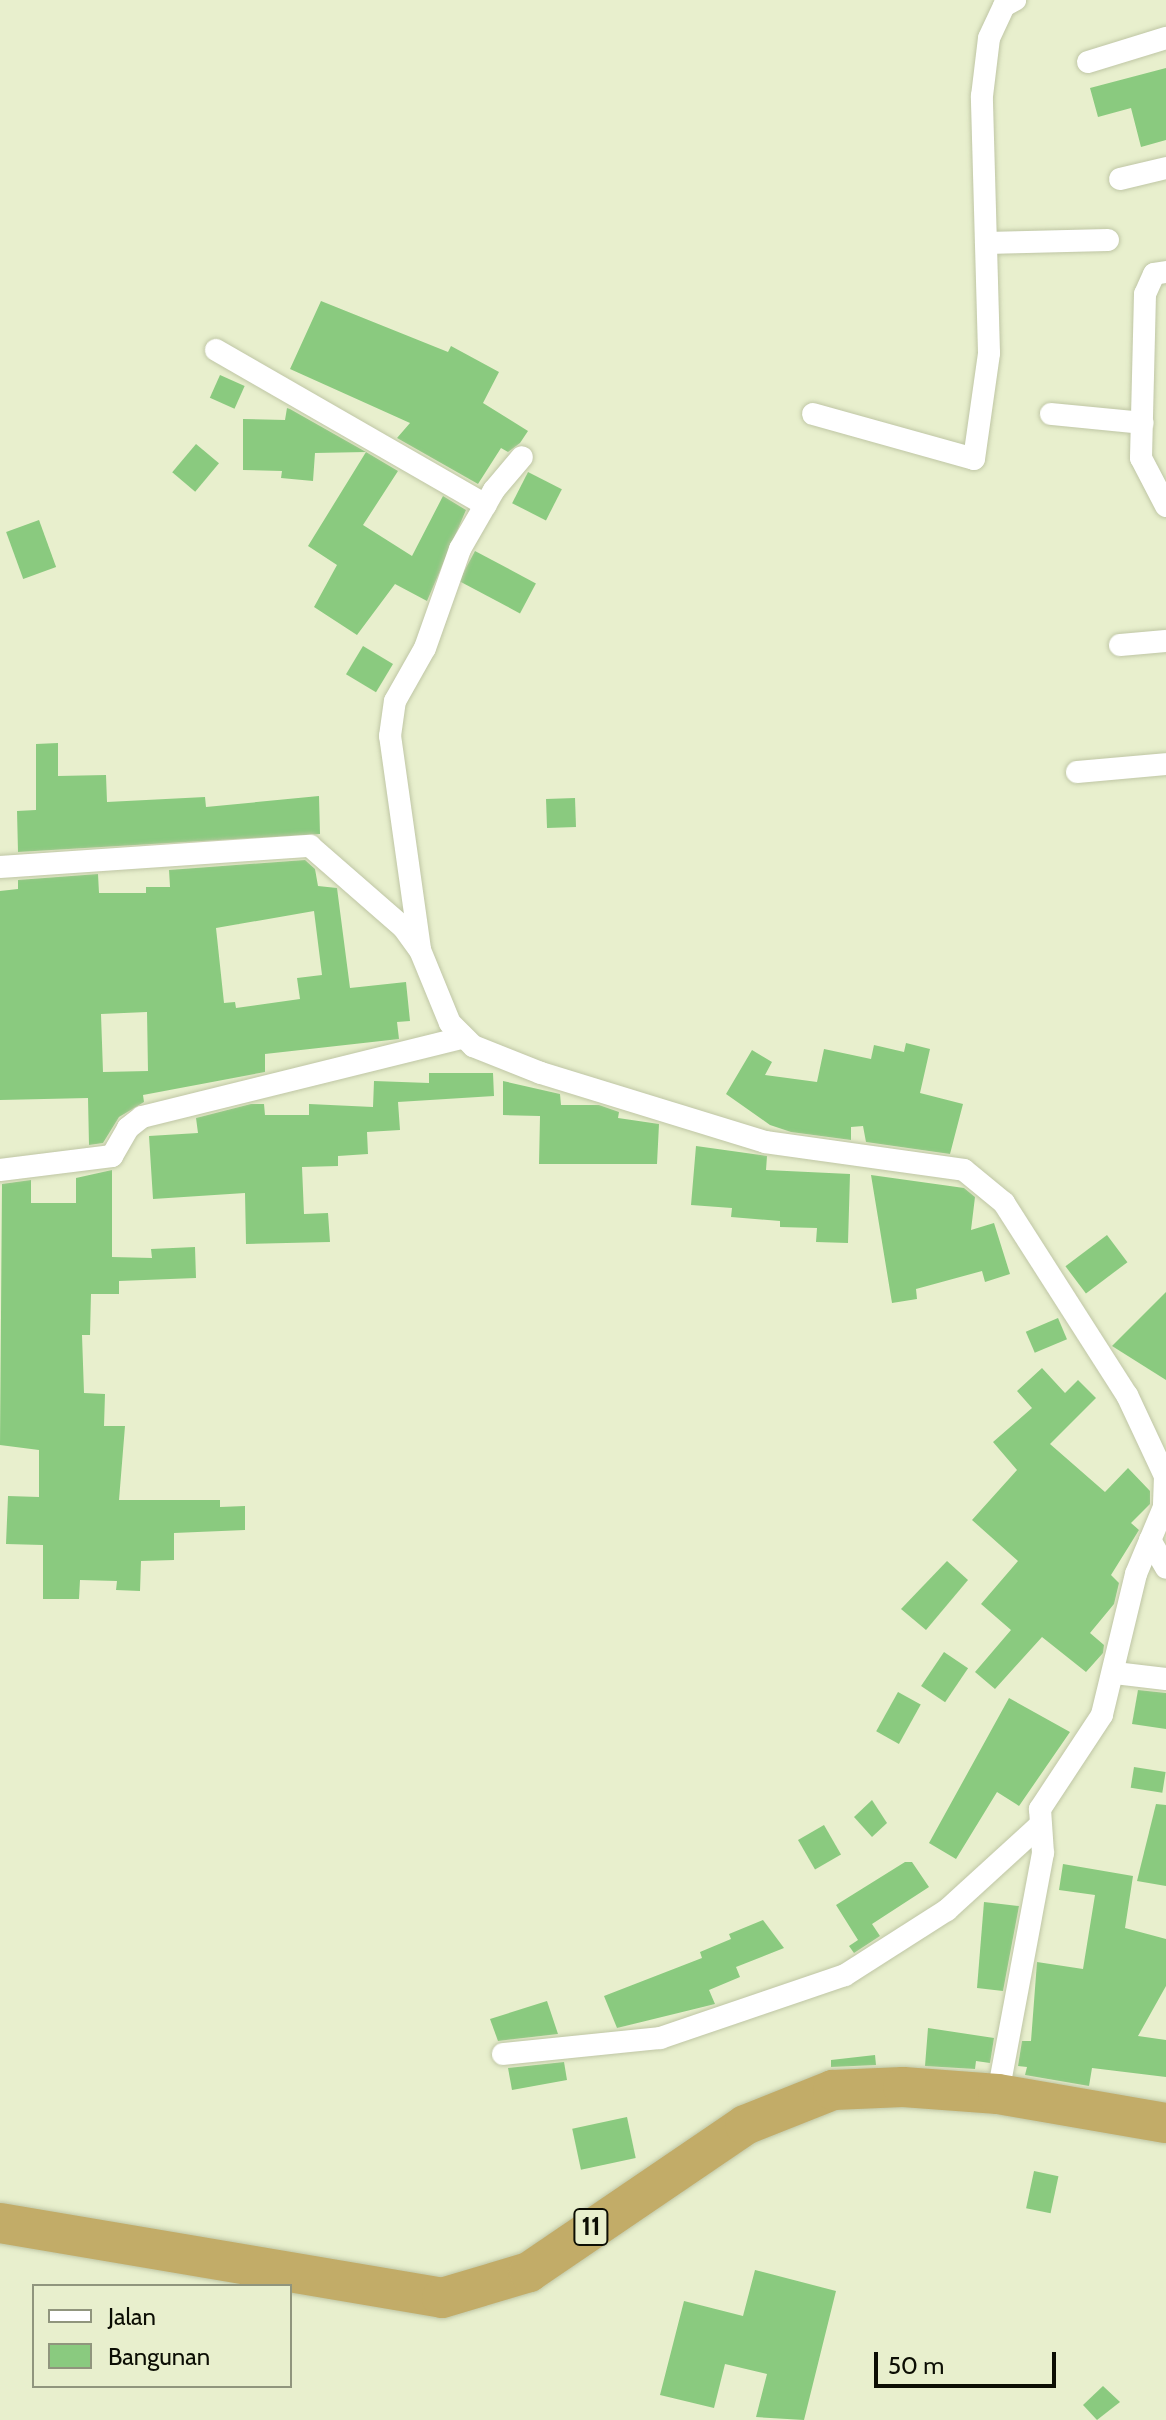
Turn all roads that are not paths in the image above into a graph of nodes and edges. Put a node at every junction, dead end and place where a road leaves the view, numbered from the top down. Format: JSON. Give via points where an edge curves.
{"nodes":[{"id":1,"x":1015,"y":0,"type":"edge"},
{"id":2,"x":1166,"y":38,"type":"edge"},
{"id":3,"x":1088,"y":62,"type":"dead end"},
{"id":4,"x":1166,"y":168,"type":"edge"},
{"id":5,"x":1120,"y":179,"type":"dead end"},
{"id":6,"x":1108,"y":240,"type":"dead end"},
{"id":7,"x":986,"y":243,"type":"junction"},
{"id":8,"x":1166,"y":272,"type":"edge"},
{"id":9,"x":216,"y":350,"type":"dead end"},
{"id":10,"x":813,"y":414,"type":"dead end"},
{"id":11,"x":1051,"y":414,"type":"dead end"},
{"id":12,"x":1143,"y":423,"type":"junction"},
{"id":13,"x":522,"y":457,"type":"dead end"},
{"id":14,"x":486,"y":505,"type":"junction"},
{"id":15,"x":1166,"y":506,"type":"edge"},
{"id":16,"x":1166,"y":641,"type":"edge"},
{"id":17,"x":1120,"y":645,"type":"dead end"},
{"id":18,"x":1166,"y":764,"type":"edge"},
{"id":19,"x":1077,"y":772,"type":"dead end"},
{"id":20,"x":0,"y":867,"type":"edge"},
{"id":21,"x":420,"y":950,"type":"junction"},
{"id":22,"x":461,"y":1038,"type":"junction"},
{"id":23,"x":0,"y":1170,"type":"edge"},
{"id":24,"x":1150,"y":1540,"type":"junction"},
{"id":25,"x":1166,"y":1568,"type":"edge"},
{"id":26,"x":1115,"y":1673,"type":"junction"},
{"id":27,"x":1166,"y":1679,"type":"edge"},
{"id":28,"x":1040,"y":1825,"type":"junction"},
{"id":29,"x":503,"y":2054,"type":"dead end"},
{"id":30,"x":998,"y":2094,"type":"junction"},
{"id":31,"x":1166,"y":2123,"type":"edge"},
{"id":32,"x":0,"y":2223,"type":"edge"}],
"edges":[{"from":1,"to":7,"type":"street","via":[[1004,6],[989,38],[982,96]]},
{"from":2,"to":3,"type":"street"},
{"from":4,"to":5,"type":"street"},
{"from":6,"to":7,"type":"street"},
{"from":7,"to":10,"type":"street","via":[[989,353],[974,459]]},
{"from":8,"to":12,"type":"street","via":[[1154,274],[1145,294]]},
{"from":9,"to":14,"type":"street"},
{"from":11,"to":12,"type":"street"},
{"from":12,"to":15,"type":"street","via":[[1141,458]]},
{"from":13,"to":14,"type":"street"},
{"from":14,"to":21,"type":"street","via":[[395,701],[390,736]]},
{"from":16,"to":17,"type":"street"},
{"from":18,"to":19,"type":"street"},
{"from":20,"to":21,"type":"street","via":[[310,846],[380,905]]},
{"from":21,"to":22,"type":"street"},
{"from":22,"to":23,"type":"street","via":[[142,1117],[128,1128],[112,1156]]},
{"from":22,"to":24,"type":"street","via":[[541,1073],[765,1142],[964,1170],[987,1187],[1127,1395],[1165,1476],[1164,1507]]},
{"from":24,"to":25,"type":"street"},
{"from":24,"to":26,"type":"street","via":[[1136,1574]]},
{"from":26,"to":27,"type":"street"},
{"from":26,"to":28,"type":"street","via":[[1102,1715],[1044,1800]]},
{"from":28,"to":29,"type":"street","via":[[947,1910],[845,1975],[660,2038]]},
{"from":28,"to":30,"type":"street","via":[[1043,1853]]},
{"from":30,"to":31,"type":"highway","number":"11"},
{"from":30,"to":32,"type":"highway","number":"11","via":[[867,2087],[787,2104],[639,2192],[529,2272],[442,2298]]}]}
